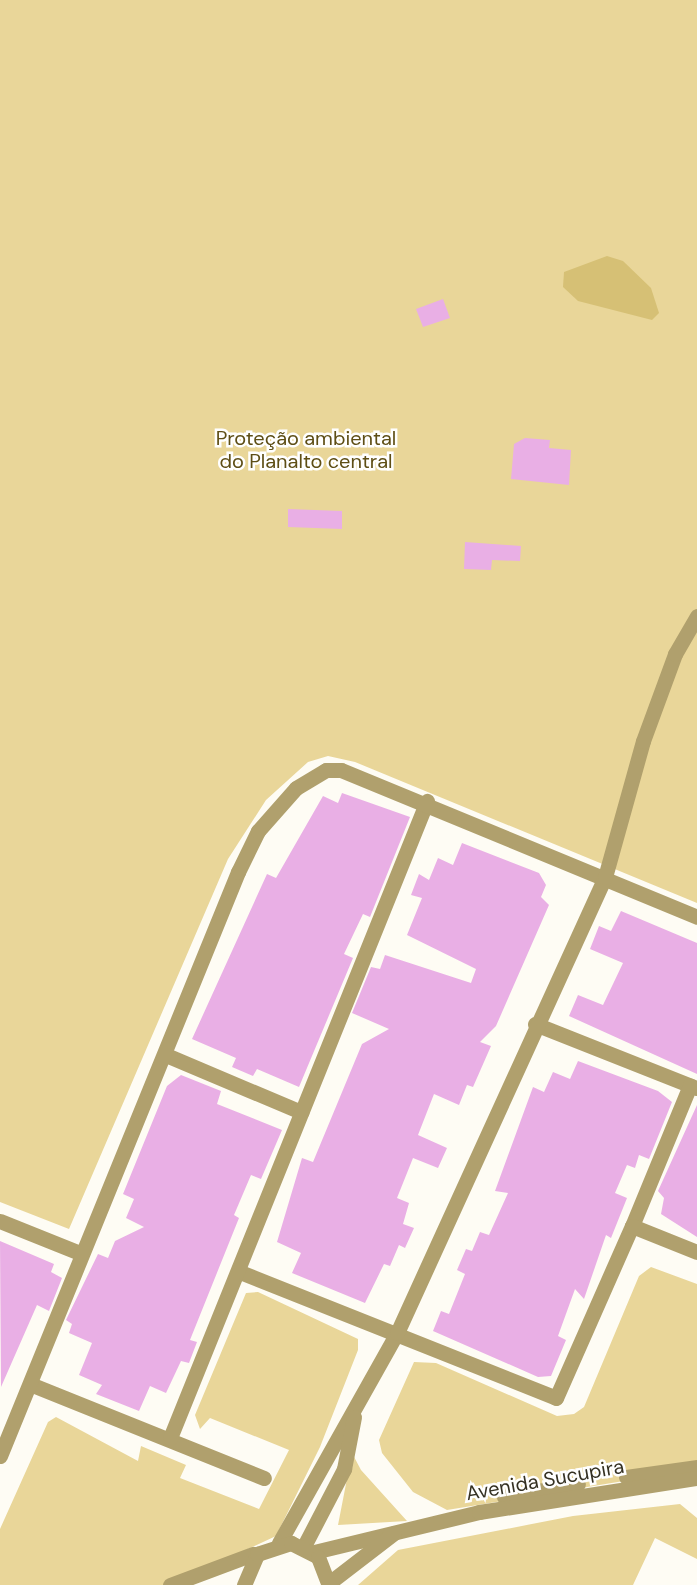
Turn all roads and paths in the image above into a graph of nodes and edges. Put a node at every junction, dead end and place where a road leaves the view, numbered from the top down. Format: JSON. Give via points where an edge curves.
{"nodes":[{"id":1,"x":697,"y":616,"type":"edge"},
{"id":2,"x":427,"y":801,"type":"junction"},
{"id":3,"x":605,"y":877,"type":"junction"},
{"id":4,"x":697,"y":917,"type":"edge"},
{"id":5,"x":535,"y":1024,"type":"junction"},
{"id":6,"x":166,"y":1055,"type":"junction"},
{"id":7,"x":693,"y":1087,"type":"edge"},
{"id":8,"x":301,"y":1112,"type":"junction"},
{"id":9,"x":0,"y":1221,"type":"edge"},
{"id":10,"x":632,"y":1226,"type":"junction"},
{"id":11,"x":697,"y":1252,"type":"edge"},
{"id":12,"x":82,"y":1254,"type":"junction"},
{"id":13,"x":240,"y":1272,"type":"junction"},
{"id":14,"x":397,"y":1333,"type":"junction"},
{"id":15,"x":30,"y":1384,"type":"junction"},
{"id":16,"x":354,"y":1414,"type":"junction"},
{"id":17,"x":170,"y":1438,"type":"junction"},
{"id":18,"x":0,"y":1455,"type":"edge"},
{"id":19,"x":697,"y":1476,"type":"edge"},
{"id":20,"x":264,"y":1478,"type":"dead end"},
{"id":21,"x":442,"y":1510,"type":"dead end"},
{"id":22,"x":401,"y":1528,"type":"junction"},
{"id":23,"x":281,"y":1540,"type":"junction"},
{"id":24,"x":309,"y":1549,"type":"junction"},
{"id":25,"x":245,"y":1578,"type":"edge"},
{"id":26,"x":215,"y":1584,"type":"edge"},
{"id":27,"x":329,"y":1584,"type":"edge"},
{"id":28,"x":170,"y":1585,"type":"edge"}],
"edges":[{"from":1,"to":3,"type":"street","via":[[675,654],[643,741]]},
{"from":2,"to":3,"type":"street"},
{"from":2,"to":6,"type":"street","via":[[341,770],[313,776],[276,807],[238,872]]},
{"from":2,"to":8,"type":"street"},
{"from":3,"to":4,"type":"street"},
{"from":3,"to":5,"type":"street"},
{"from":5,"to":7,"type":"street"},
{"from":5,"to":14,"type":"street"},
{"from":6,"to":8,"type":"street"},
{"from":6,"to":12,"type":"street"},
{"from":7,"to":10,"type":"street"},
{"from":8,"to":13,"type":"street"},
{"from":9,"to":12,"type":"street"},
{"from":10,"to":11,"type":"street"},
{"from":10,"to":14,"type":"street","via":[[556,1398]]},
{"from":12,"to":15,"type":"street"},
{"from":13,"to":14,"type":"street"},
{"from":13,"to":17,"type":"street"},
{"from":14,"to":16,"type":"street"},
{"from":15,"to":17,"type":"street"},
{"from":15,"to":18,"type":"street"},
{"from":16,"to":23,"type":"street","via":[[323,1459]]},
{"from":16,"to":24,"type":"street","via":[[344,1469]]},
{"from":17,"to":20,"type":"street"},
{"from":19,"to":21,"type":"street","via":[[553,1487]]},
{"from":19,"to":22,"type":"street","name":"Avenida Sucupira","via":[[590,1491]]},
{"from":22,"to":24,"type":"street","name":"Avenida Sucupira"},
{"from":22,"to":27,"type":"street","name":"Avenida Sucupira"},
{"from":23,"to":24,"type":"street"},
{"from":23,"to":25,"type":"street","via":[[257,1554]]},
{"from":23,"to":28,"type":"street","via":[[245,1562]]},
{"from":24,"to":27,"type":"street"},
{"from":25,"to":26,"type":"street"}]}
